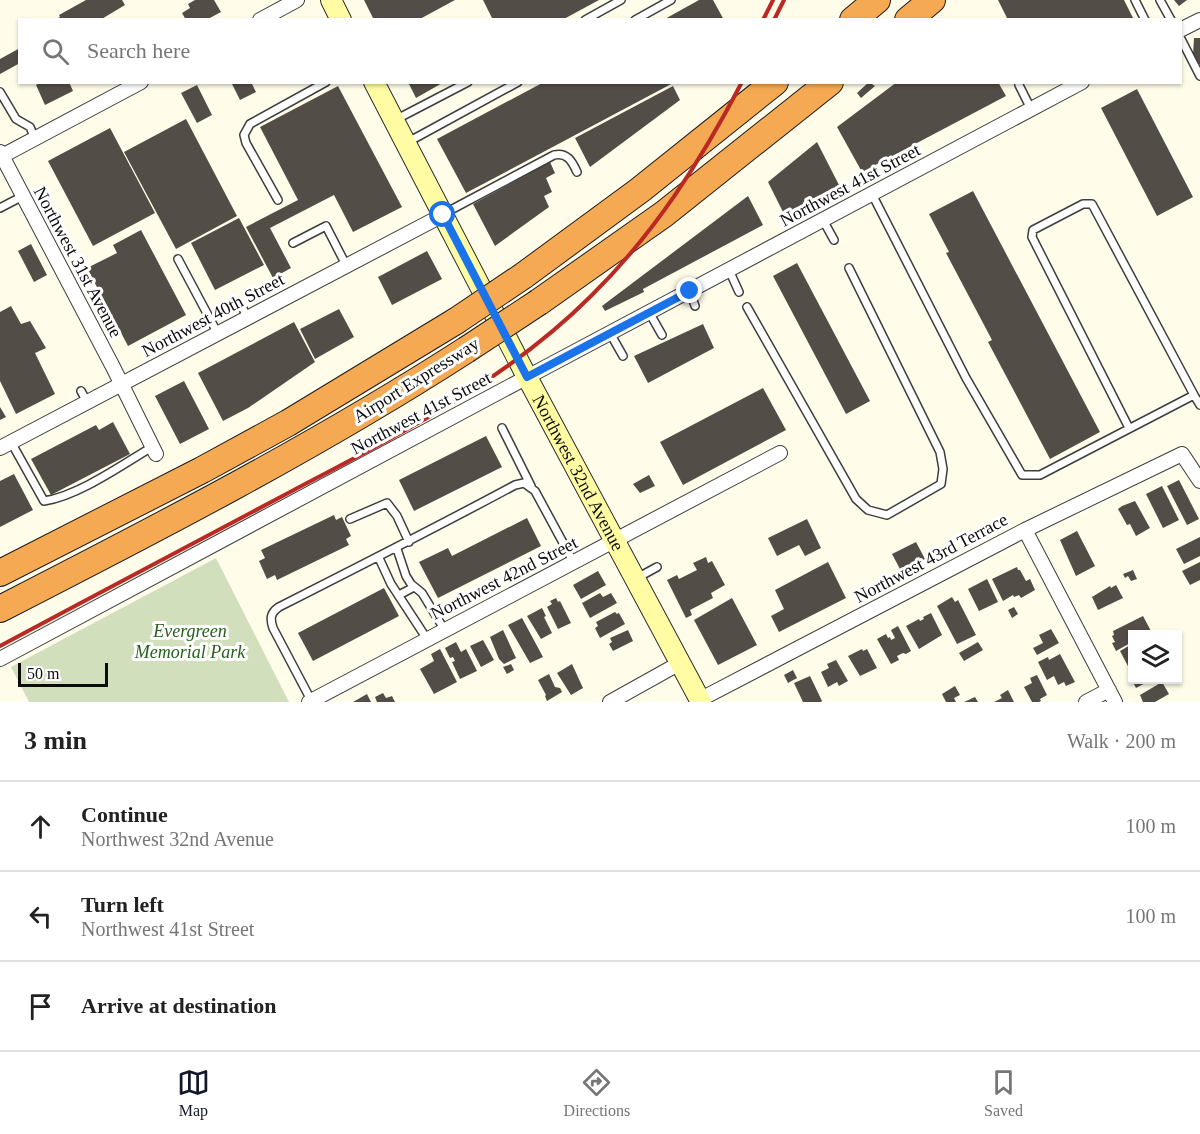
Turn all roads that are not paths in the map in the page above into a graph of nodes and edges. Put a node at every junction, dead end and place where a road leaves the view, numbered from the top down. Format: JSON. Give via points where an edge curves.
{"nodes":[{"id":1,"x":297,"y":0,"type":"edge"},
{"id":2,"x":331,"y":0,"type":"edge"},
{"id":3,"x":621,"y":0,"type":"edge"},
{"id":4,"x":671,"y":0,"type":"edge"},
{"id":5,"x":877,"y":0,"type":"edge"},
{"id":6,"x":932,"y":0,"type":"edge"},
{"id":7,"x":1135,"y":0,"type":"edge"},
{"id":8,"x":1160,"y":0,"type":"edge"},
{"id":9,"x":264,"y":18,"type":"edge"},
{"id":10,"x":340,"y":18,"type":"edge"},
{"id":11,"x":589,"y":18,"type":"edge"},
{"id":12,"x":639,"y":18,"type":"edge"},
{"id":13,"x":855,"y":18,"type":"edge"},
{"id":14,"x":910,"y":18,"type":"edge"},
{"id":15,"x":1144,"y":18,"type":"edge"},
{"id":16,"x":1170,"y":18,"type":"edge"},
{"id":17,"x":1200,"y":20,"type":"edge"},
{"id":18,"x":1182,"y":29,"type":"edge"},
{"id":19,"x":1182,"y":41,"type":"edge"},
{"id":20,"x":1200,"y":76,"type":"edge"},
{"id":21,"x":137,"y":84,"type":"edge"},
{"id":22,"x":322,"y":84,"type":"edge"},
{"id":23,"x":375,"y":84,"type":"edge"},
{"id":24,"x":464,"y":84,"type":"edge"},
{"id":25,"x":514,"y":84,"type":"edge"},
{"id":26,"x":772,"y":84,"type":"edge"},
{"id":27,"x":827,"y":84,"type":"edge"},
{"id":28,"x":1078,"y":84,"type":"edge"},
{"id":29,"x":1019,"y":85,"type":"dead end"},
{"id":30,"x":0,"y":92,"type":"edge"},
{"id":31,"x":1031,"y":110,"type":"junction"},
{"id":32,"x":394,"y":121,"type":"junction"},
{"id":33,"x":35,"y":139,"type":"junction"},
{"id":34,"x":405,"y":143,"type":"junction"},
{"id":35,"x":1,"y":154,"type":"edge"},
{"id":36,"x":577,"y":172,"type":"dead end"},
{"id":37,"x":872,"y":194,"type":"junction"},
{"id":38,"x":23,"y":196,"type":"junction"},
{"id":39,"x":278,"y":200,"type":"dead end"},
{"id":40,"x":0,"y":208,"type":"edge"},
{"id":41,"x":443,"y":215,"type":"junction"},
{"id":42,"x":824,"y":220,"type":"junction"},
{"id":43,"x":834,"y":240,"type":"dead end"},
{"id":44,"x":293,"y":243,"type":"dead end"},
{"id":45,"x":178,"y":260,"type":"dead end"},
{"id":46,"x":346,"y":265,"type":"junction"},
{"id":47,"x":849,"y":267,"type":"dead end"},
{"id":48,"x":729,"y":270,"type":"junction"},
{"id":49,"x":690,"y":291,"type":"junction"},
{"id":50,"x":739,"y":292,"type":"dead end"},
{"id":51,"x":695,"y":306,"type":"dead end"},
{"id":52,"x":747,"y":307,"type":"dead end"},
{"id":53,"x":649,"y":312,"type":"junction"},
{"id":54,"x":218,"y":333,"type":"junction"},
{"id":55,"x":610,"y":333,"type":"junction"},
{"id":56,"x":662,"y":335,"type":"dead end"},
{"id":57,"x":623,"y":356,"type":"dead end"},
{"id":58,"x":527,"y":377,"type":"junction"},
{"id":59,"x":121,"y":384,"type":"junction"},
{"id":60,"x":1194,"y":395,"type":"junction"},
{"id":61,"x":1200,"y":405,"type":"edge"},
{"id":62,"x":502,"y":428,"type":"dead end"},
{"id":63,"x":1130,"y":428,"type":"junction"},
{"id":64,"x":6,"y":445,"type":"edge"},
{"id":65,"x":154,"y":450,"type":"joint"},
{"id":66,"x":780,"y":453,"type":"dead end"},
{"id":67,"x":1200,"y":482,"type":"edge"},
{"id":68,"x":531,"y":486,"type":"junction"},
{"id":69,"x":350,"y":519,"type":"dead end"},
{"id":70,"x":1025,"y":530,"type":"junction"},
{"id":71,"x":409,"y":542,"type":"junction"},
{"id":72,"x":615,"y":542,"type":"junction"},
{"id":73,"x":396,"y":549,"type":"junction"},
{"id":74,"x":379,"y":558,"type":"junction"},
{"id":75,"x":574,"y":563,"type":"junction"},
{"id":76,"x":657,"y":567,"type":"dead end"},
{"id":77,"x":0,"y":573,"type":"edge"},
{"id":78,"x":635,"y":579,"type":"junction"},
{"id":79,"x":414,"y":586,"type":"junction"},
{"id":80,"x":399,"y":595,"type":"junction"},
{"id":81,"x":0,"y":609,"type":"edge"},
{"id":82,"x":444,"y":629,"type":"junction"},
{"id":83,"x":427,"y":639,"type":"junction"},
{"id":84,"x":0,"y":659,"type":"edge"},
{"id":85,"x":680,"y":663,"type":"junction"},
{"id":86,"x":1112,"y":696,"type":"edge"},
{"id":87,"x":310,"y":701,"type":"edge"},
{"id":88,"x":700,"y":701,"type":"edge"},
{"id":89,"x":610,"y":702,"type":"edge"},
{"id":90,"x":1086,"y":702,"type":"edge"}],
"edges":[{"from":1,"to":9,"type":"street"},
{"from":2,"to":10,"type":"main road"},
{"from":3,"to":11,"type":"lane"},
{"from":4,"to":12,"type":"lane"},
{"from":5,"to":13,"type":"highway"},
{"from":6,"to":14,"type":"highway"},
{"from":7,"to":15,"type":"lane"},
{"from":8,"to":16,"type":"lane"},
{"from":17,"to":18,"type":"street"},
{"from":19,"to":20,"type":"lane"},
{"from":21,"to":33,"type":"street"},
{"from":22,"to":39,"type":"lane","via":[[250,124],[244,135]]},
{"from":23,"to":32,"type":"main road","name":"Northwest 32nd Avenue"},
{"from":24,"to":32,"type":"lane"},
{"from":25,"to":34,"type":"lane"},
{"from":26,"to":77,"type":"highway","name":"Airport Expressway","bridge":true,"via":[[640,190],[456,321],[288,423]]},
{"from":27,"to":81,"type":"highway","name":"Airport Expressway","bridge":true,"via":[[664,214],[402,391],[216,497]]},
{"from":28,"to":31,"type":"street","name":"Northwest 41st Street"},
{"from":29,"to":31,"type":"lane"},
{"from":30,"to":33,"type":"lane","via":[[16,119],[30,127]]},
{"from":31,"to":37,"type":"street","name":"Northwest 41st Street"},
{"from":32,"to":34,"type":"main road","name":"Northwest 32nd Avenue"},
{"from":33,"to":35,"type":"street"},
{"from":34,"to":41,"type":"main road","name":"Northwest 32nd Avenue"},
{"from":35,"to":38,"type":"street","name":"Northwest 31st Avenue"},
{"from":36,"to":41,"type":"lane","via":[[570,159],[559,153]]},
{"from":37,"to":42,"type":"street","name":"Northwest 41st Street"},
{"from":37,"to":63,"type":"lane","via":[[966,378],[1022,475],[1040,475]]},
{"from":38,"to":40,"type":"lane"},
{"from":38,"to":59,"type":"street","name":"Northwest 31st Avenue"},
{"from":41,"to":46,"type":"street","name":"Northwest 40th Street"},
{"from":41,"to":58,"type":"main road","name":"Northwest 32nd Avenue"},
{"from":42,"to":43,"type":"lane"},
{"from":42,"to":48,"type":"street","name":"Northwest 41st Street"},
{"from":44,"to":46,"type":"lane","via":[[326,226]]},
{"from":45,"to":54,"type":"lane"},
{"from":46,"to":54,"type":"street","name":"Northwest 40th Street","via":[[245,312]]},
{"from":47,"to":52,"type":"lane","via":[[940,452],[943,469],[941,483],[887,515],[868,510],[856,499]]},
{"from":48,"to":49,"type":"street","name":"Northwest 41st Street"},
{"from":48,"to":50,"type":"lane"},
{"from":49,"to":51,"type":"lane"},
{"from":49,"to":53,"type":"street","name":"Northwest 41st Street"},
{"from":53,"to":55,"type":"street","name":"Northwest 41st Street"},
{"from":53,"to":56,"type":"lane"},
{"from":54,"to":59,"type":"street","name":"Northwest 40th Street"},
{"from":55,"to":57,"type":"lane"},
{"from":55,"to":58,"type":"street","name":"Northwest 41st Street"},
{"from":58,"to":72,"type":"main road","name":"Northwest 32nd Avenue"},
{"from":58,"to":84,"type":"street","name":"Northwest 41st Street"},
{"from":59,"to":64,"type":"street","name":"Northwest 40th Street","via":[[84,397]]},
{"from":59,"to":65,"type":"street","name":"Northwest 31st Avenue"},
{"from":60,"to":61,"type":"lane"},
{"from":60,"to":63,"type":"lane"},
{"from":60,"to":63,"type":"lane","via":[[1092,204],[1083,204],[1033,230],[1032,237]]},
{"from":62,"to":68,"type":"lane"},
{"from":64,"to":65,"type":"lane","via":[[44,501]]},
{"from":66,"to":72,"type":"street","name":"Northwest 42nd Street"},
{"from":67,"to":70,"type":"street","name":"Northwest 43rd Terrace","via":[[1182,454]]},
{"from":68,"to":71,"type":"lane","via":[[515,485]]},
{"from":68,"to":75,"type":"lane"},
{"from":69,"to":71,"type":"lane","via":[[387,503]]},
{"from":70,"to":86,"type":"street"},
{"from":70,"to":88,"type":"street","name":"Northwest 43rd Terrace"},
{"from":71,"to":73,"type":"lane"},
{"from":72,"to":75,"type":"street","name":"Northwest 42nd Street"},
{"from":72,"to":78,"type":"main road","name":"Northwest 32nd Avenue"},
{"from":73,"to":74,"type":"lane"},
{"from":73,"to":79,"type":"lane"},
{"from":74,"to":80,"type":"lane"},
{"from":74,"to":87,"type":"lane","via":[[272,613],[273,628]]},
{"from":75,"to":82,"type":"street","name":"Northwest 42nd Street"},
{"from":76,"to":78,"type":"lane"},
{"from":78,"to":85,"type":"main road","name":"Northwest 32nd Avenue"},
{"from":79,"to":80,"type":"lane"},
{"from":79,"to":82,"type":"lane"},
{"from":80,"to":83,"type":"lane"},
{"from":82,"to":83,"type":"street","name":"Northwest 42nd Street"},
{"from":83,"to":87,"type":"street","name":"Northwest 42nd Street"},
{"from":85,"to":88,"type":"main road","name":"Northwest 32nd Avenue"},
{"from":85,"to":89,"type":"street"},
{"from":86,"to":90,"type":"street"}]}
